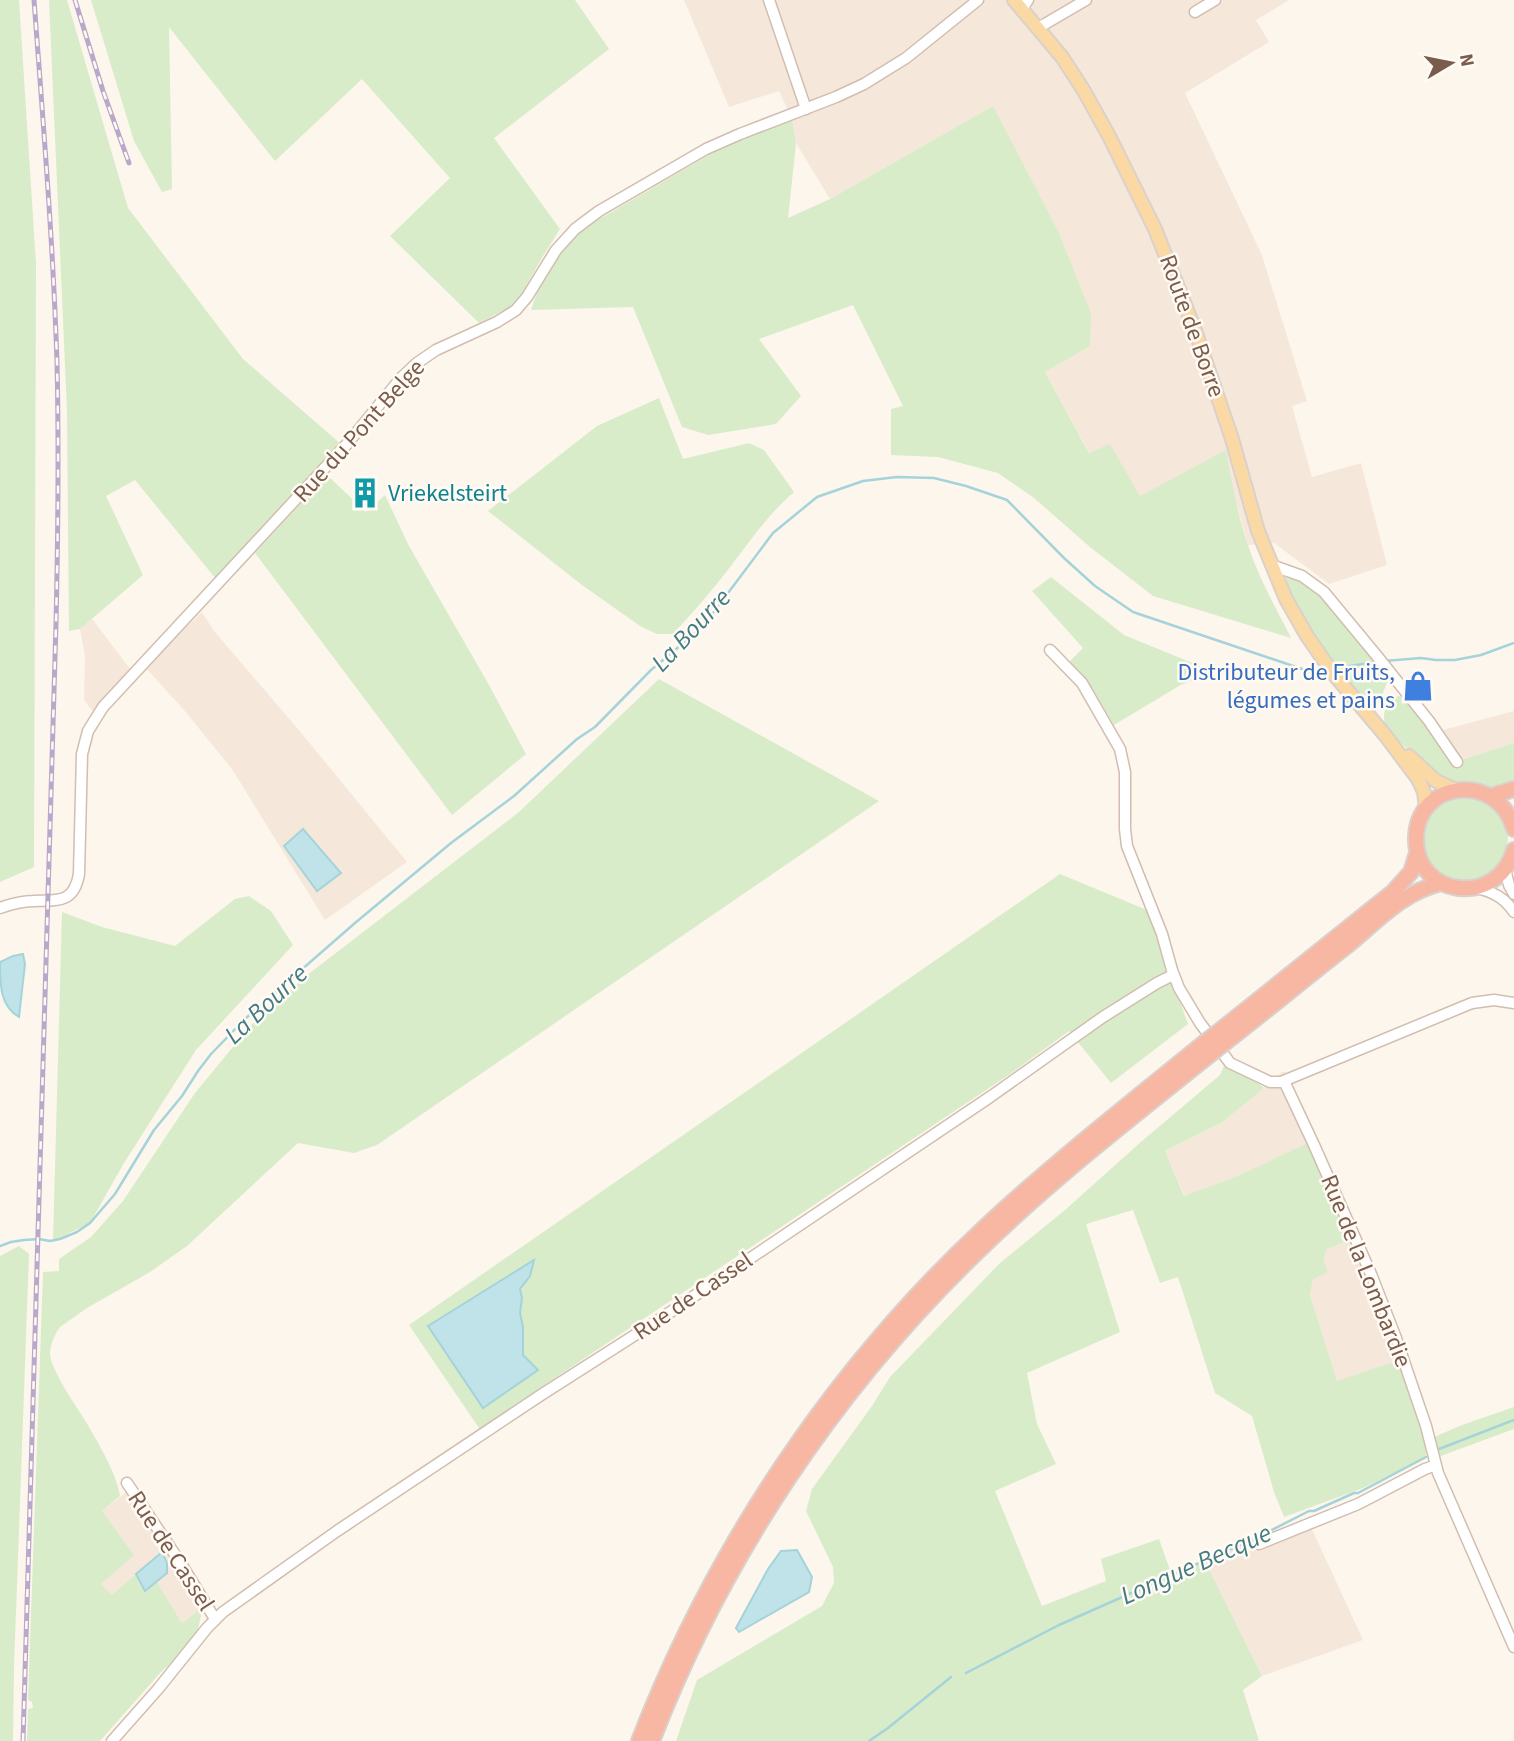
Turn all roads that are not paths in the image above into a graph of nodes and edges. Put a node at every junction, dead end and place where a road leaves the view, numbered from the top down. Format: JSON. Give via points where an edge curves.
{"nodes":[{"id":1,"x":769,"y":0,"type":"edge"},
{"id":2,"x":978,"y":0,"type":"edge"},
{"id":3,"x":1086,"y":0,"type":"edge"},
{"id":4,"x":1215,"y":0,"type":"edge"},
{"id":5,"x":1021,"y":3,"type":"edge"},
{"id":6,"x":1195,"y":12,"type":"dead end"},
{"id":7,"x":1038,"y":28,"type":"junction"},
{"id":8,"x":806,"y":109,"type":"junction"},
{"id":9,"x":1270,"y":565,"type":"junction"},
{"id":10,"x":1050,"y":650,"type":"dead end"},
{"id":11,"x":1385,"y":736,"type":"junction"},
{"id":12,"x":1457,"y":762,"type":"dead end"},
{"id":13,"x":1514,"y":789,"type":"edge"},
{"id":14,"x":1456,"y":790,"type":"junction"},
{"id":15,"x":1491,"y":796,"type":"junction"},
{"id":16,"x":1426,"y":808,"type":"junction"},
{"id":17,"x":1514,"y":829,"type":"edge"},
{"id":18,"x":1514,"y":849,"type":"edge"},
{"id":19,"x":1417,"y":853,"type":"junction"},
{"id":20,"x":1505,"y":869,"type":"junction"},
{"id":21,"x":1441,"y":883,"type":"junction"},
{"id":22,"x":1476,"y":888,"type":"junction"},
{"id":23,"x":1514,"y":894,"type":"edge"},
{"id":24,"x":0,"y":908,"type":"edge"},
{"id":25,"x":1514,"y":912,"type":"edge"},
{"id":26,"x":1173,"y":975,"type":"junction"},
{"id":27,"x":1514,"y":1003,"type":"edge"},
{"id":28,"x":1222,"y":1037,"type":"junction"},
{"id":29,"x":1208,"y":1048,"type":"junction"},
{"id":30,"x":1284,"y":1081,"type":"junction"},
{"id":31,"x":1436,"y":1465,"type":"junction"},
{"id":32,"x":127,"y":1483,"type":"dead end"},
{"id":33,"x":1259,"y":1544,"type":"dead end"},
{"id":34,"x":215,"y":1619,"type":"junction"},
{"id":35,"x":1514,"y":1647,"type":"edge"},
{"id":36,"x":112,"y":1741,"type":"edge"},
{"id":37,"x":639,"y":1741,"type":"edge"},
{"id":38,"x":652,"y":1741,"type":"edge"}],
"edges":[{"from":1,"to":8,"type":"street"},
{"from":2,"to":8,"type":"street","name":"Rue du Pont Belge","via":[[889,69]]},
{"from":3,"to":7,"type":"street"},
{"from":4,"to":6,"type":"street"},
{"from":5,"to":7,"type":"main road","name":"Route de Borre"},
{"from":7,"to":9,"type":"main road","name":"Route de Borre","via":[[1089,100],[1159,239],[1189,311]]},
{"from":8,"to":24,"type":"street","name":"Rue du Pont Belge","via":[[692,156],[593,215],[560,244],[516,310],[436,350],[406,373],[347,444],[95,719],[82,754],[79,874],[73,892],[60,900]]},
{"from":9,"to":11,"type":"main road","name":"Route de Borre","via":[[1295,617],[1328,667]]},
{"from":9,"to":12,"type":"street","via":[[1318,587],[1389,670]]},
{"from":10,"to":26,"type":"street","via":[[1085,688],[1122,755],[1127,846]]},
{"from":11,"to":14,"type":"main road","via":[[1436,781]]},
{"from":11,"to":16,"type":"main road","via":[[1418,779]]},
{"from":13,"to":15,"type":"highway"},
{"from":14,"to":15,"type":"highway"},
{"from":14,"to":16,"type":"highway"},
{"from":15,"to":17,"type":"highway","via":[[1507,812]]},
{"from":16,"to":19,"type":"highway","via":[[1417,827]]},
{"from":18,"to":20,"type":"highway"},
{"from":19,"to":21,"type":"highway","via":[[1426,870]]},
{"from":19,"to":28,"type":"highway","via":[[1412,872],[1393,892]]},
{"from":20,"to":22,"type":"highway"},
{"from":20,"to":23,"type":"street"},
{"from":21,"to":22,"type":"highway"},
{"from":21,"to":28,"type":"highway","via":[[1414,893],[1387,911]]},
{"from":22,"to":25,"type":"street","via":[[1498,895]]},
{"from":26,"to":30,"type":"street","via":[[1227,1061],[1270,1082]]},
{"from":26,"to":34,"type":"street","name":"Rue de Cassel","via":[[1103,1017],[957,1120],[337,1531]]},
{"from":27,"to":30,"type":"street","via":[[1472,1003]]},
{"from":28,"to":29,"type":"highway","bridge":true},
{"from":29,"to":37,"type":"highway","via":[[1071,1152],[985,1227],[915,1297],[850,1373],[791,1452],[730,1550],[684,1638]]},
{"from":29,"to":38,"type":"highway","via":[[996,1233],[873,1364],[780,1490],[746,1546],[695,1642]]},
{"from":30,"to":31,"type":"street","name":"Rue de la Lombardie","via":[[1393,1329]]},
{"from":31,"to":33,"type":"street","via":[[1358,1504]]},
{"from":31,"to":35,"type":"street","name":"Rue de la Lombardie"},
{"from":32,"to":34,"type":"street","name":"Rue de Cassel"},
{"from":34,"to":36,"type":"street","name":"Rue de Cassel"}]}
